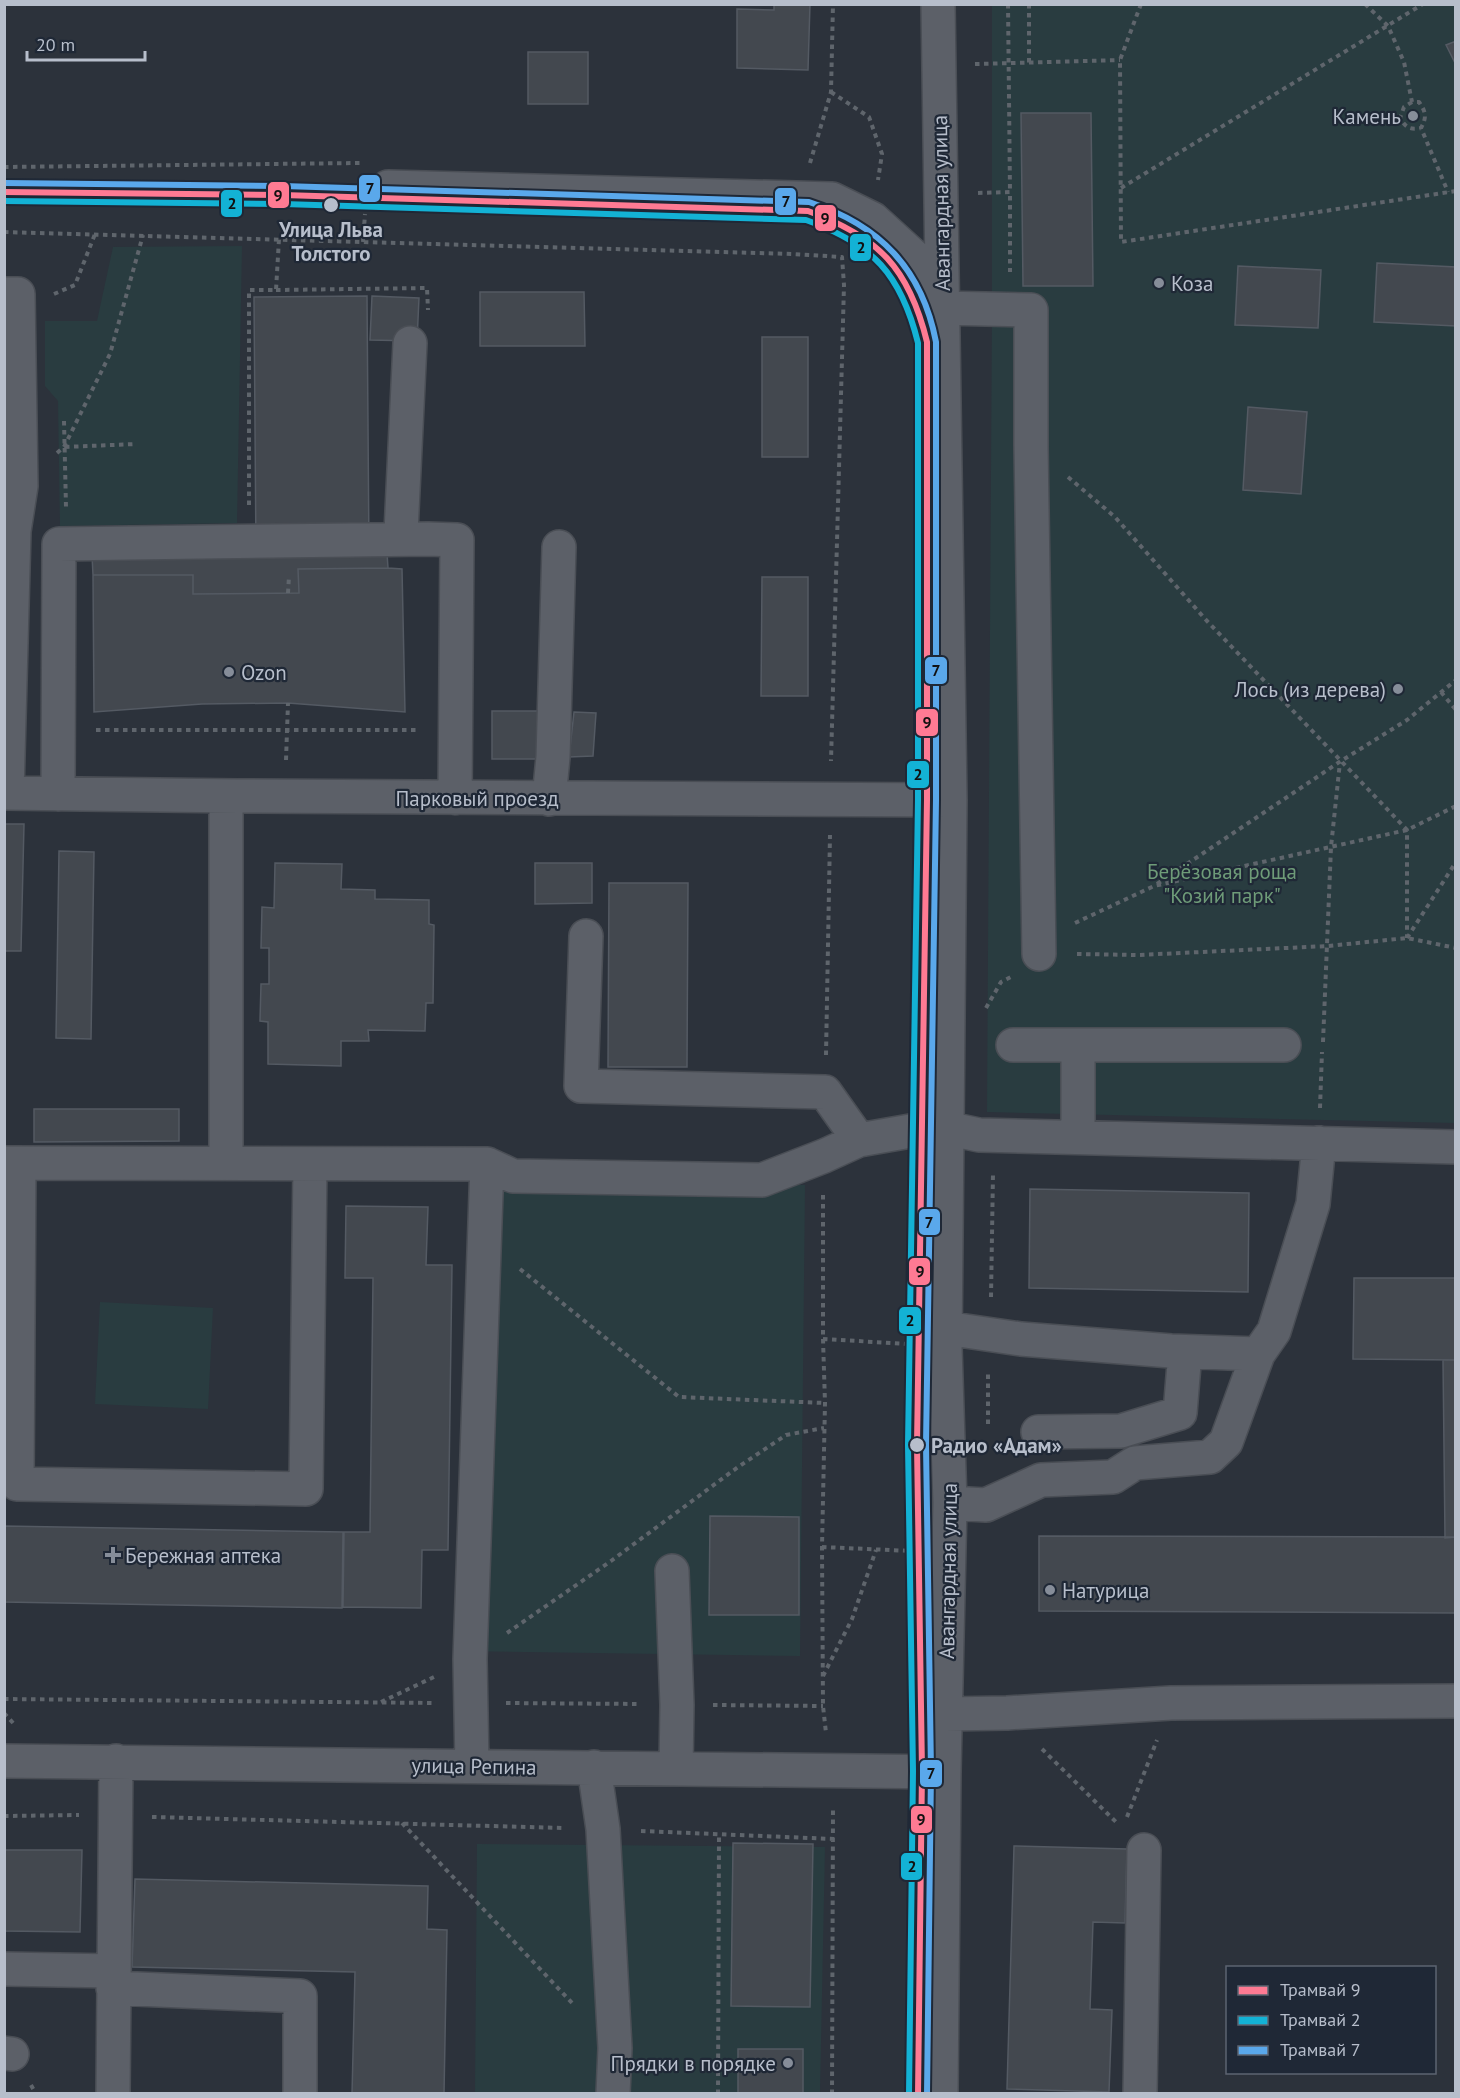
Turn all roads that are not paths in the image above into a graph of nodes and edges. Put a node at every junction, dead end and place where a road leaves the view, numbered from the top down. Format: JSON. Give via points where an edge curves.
{"nodes":[{"id":1,"x":938,"y":4,"type":"edge"},
{"id":2,"x":388,"y":187,"type":"dead end"},
{"id":3,"x":11,"y":294,"type":"edge"},
{"id":4,"x":942,"y":308,"type":"junction"},
{"id":5,"x":410,"y":343,"type":"road end"},
{"id":6,"x":401,"y":532,"type":"dead end"},
{"id":7,"x":559,"y":547,"type":"dead end"},
{"id":8,"x":7,"y":709,"type":"edge"},
{"id":9,"x":6,"y":793,"type":"edge"},
{"id":10,"x":58,"y":794,"type":"junction"},
{"id":11,"x":226,"y":795,"type":"junction"},
{"id":12,"x":455,"y":798,"type":"junction"},
{"id":13,"x":549,"y":799,"type":"junction"},
{"id":14,"x":950,"y":800,"type":"junction"},
{"id":15,"x":586,"y":936,"type":"dead end"},
{"id":16,"x":1038,"y":954,"type":"road end"},
{"id":17,"x":1013,"y":1045,"type":"dead end"},
{"id":18,"x":1078,"y":1045,"type":"junction"},
{"id":19,"x":1284,"y":1046,"type":"dead end"},
{"id":20,"x":946,"y":1128,"type":"junction"},
{"id":21,"x":1078,"y":1137,"type":"junction"},
{"id":22,"x":859,"y":1140,"type":"junction"},
{"id":23,"x":1319,"y":1143,"type":"junction"},
{"id":24,"x":1455,"y":1147,"type":"edge"},
{"id":25,"x":12,"y":1163,"type":"edge"},
{"id":26,"x":226,"y":1163,"type":"junction"},
{"id":27,"x":310,"y":1164,"type":"junction"},
{"id":28,"x":487,"y":1164,"type":"junction"},
{"id":29,"x":945,"y":1338,"type":"junction"},
{"id":30,"x":1185,"y":1352,"type":"junction"},
{"id":31,"x":1258,"y":1354,"type":"junction"},
{"id":32,"x":1038,"y":1432,"type":"dead end"},
{"id":33,"x":950,"y":1503,"type":"junction"},
{"id":34,"x":672,"y":1571,"type":"dead end"},
{"id":35,"x":1455,"y":1701,"type":"edge"},
{"id":36,"x":946,"y":1714,"type":"junction"},
{"id":37,"x":4,"y":1761,"type":"edge"},
{"id":38,"x":116,"y":1761,"type":"junction"},
{"id":39,"x":472,"y":1766,"type":"junction"},
{"id":40,"x":594,"y":1767,"type":"junction"},
{"id":41,"x":676,"y":1768,"type":"junction"},
{"id":42,"x":944,"y":1772,"type":"junction"},
{"id":43,"x":1134,"y":1839,"type":"road end"},
{"id":44,"x":4,"y":1969,"type":"edge"},
{"id":45,"x":114,"y":1980,"type":"junction"},
{"id":46,"x":113,"y":2094,"type":"edge"},
{"id":47,"x":300,"y":2094,"type":"edge"},
{"id":48,"x":613,"y":2094,"type":"edge"},
{"id":49,"x":940,"y":2094,"type":"edge"},
{"id":50,"x":1140,"y":2094,"type":"edge"}],
"edges":[{"from":1,"to":4,"type":"street","name":"Авангардная улица"},
{"from":2,"to":4,"type":"street","via":[[832,199],[873,219],[918,260]]},
{"from":3,"to":8,"type":"street","via":[[21,486],[14,531]]},
{"from":4,"to":14,"type":"street","name":"Авангардная улица"},
{"from":4,"to":16,"type":"street","via":[[1031,310]]},
{"from":5,"to":6,"type":"street"},
{"from":7,"to":13,"type":"street"},
{"from":8,"to":9,"type":"street"},
{"from":9,"to":10,"type":"street","name":"Парковый проезд"},
{"from":10,"to":11,"type":"street","name":"Парковый проезд"},
{"from":10,"to":12,"type":"street","via":[[59,544],[457,540]]},
{"from":11,"to":12,"type":"street","name":"Парковый проезд"},
{"from":11,"to":26,"type":"street"},
{"from":12,"to":13,"type":"street","name":"Парковый проезд"},
{"from":13,"to":14,"type":"street","name":"Парковый проезд"},
{"from":14,"to":20,"type":"street","name":"Авангардная улица"},
{"from":15,"to":22,"type":"street","via":[[581,1086],[825,1092]]},
{"from":17,"to":18,"type":"street"},
{"from":18,"to":19,"type":"street"},
{"from":18,"to":21,"type":"street"},
{"from":20,"to":21,"type":"street","via":[[979,1135]]},
{"from":20,"to":22,"type":"street"},
{"from":20,"to":29,"type":"street","name":"Авангардная улица"},
{"from":21,"to":23,"type":"street"},
{"from":22,"to":28,"type":"street","via":[[762,1180],[513,1176]]},
{"from":23,"to":24,"type":"street"},
{"from":23,"to":31,"type":"street","via":[[1313,1204],[1274,1331]]},
{"from":25,"to":26,"type":"street"},
{"from":25,"to":27,"type":"street","via":[[17,1484],[306,1489]]},
{"from":26,"to":27,"type":"street"},
{"from":27,"to":28,"type":"street"},
{"from":28,"to":39,"type":"street","via":[[470,1659]]},
{"from":29,"to":30,"type":"street","via":[[990,1336]]},
{"from":29,"to":33,"type":"street","name":"Авангардная улица"},
{"from":30,"to":31,"type":"street"},
{"from":30,"to":32,"type":"street","via":[[1180,1413],[1121,1431]]},
{"from":31,"to":33,"type":"street","via":[[1226,1442],[1210,1457],[1135,1463],[1113,1477],[1041,1479],[987,1505]]},
{"from":33,"to":36,"type":"street","name":"Авангардная улица"},
{"from":34,"to":41,"type":"street"},
{"from":35,"to":36,"type":"street","via":[[1171,1703]]},
{"from":36,"to":42,"type":"street","name":"Авангардная улица"},
{"from":37,"to":38,"type":"street","name":"улица Репина"},
{"from":38,"to":39,"type":"street","name":"улица Репина"},
{"from":38,"to":45,"type":"street"},
{"from":39,"to":40,"type":"street","name":"улица Репина"},
{"from":40,"to":41,"type":"street","name":"улица Репина"},
{"from":40,"to":48,"type":"street","via":[[603,1829],[615,2048]]},
{"from":41,"to":42,"type":"street","name":"улица Репина"},
{"from":42,"to":49,"type":"street","name":"Авангардная улица"},
{"from":43,"to":50,"type":"street"},
{"from":44,"to":45,"type":"street"},
{"from":45,"to":46,"type":"street"},
{"from":45,"to":47,"type":"street","via":[[300,1996]]}]}
